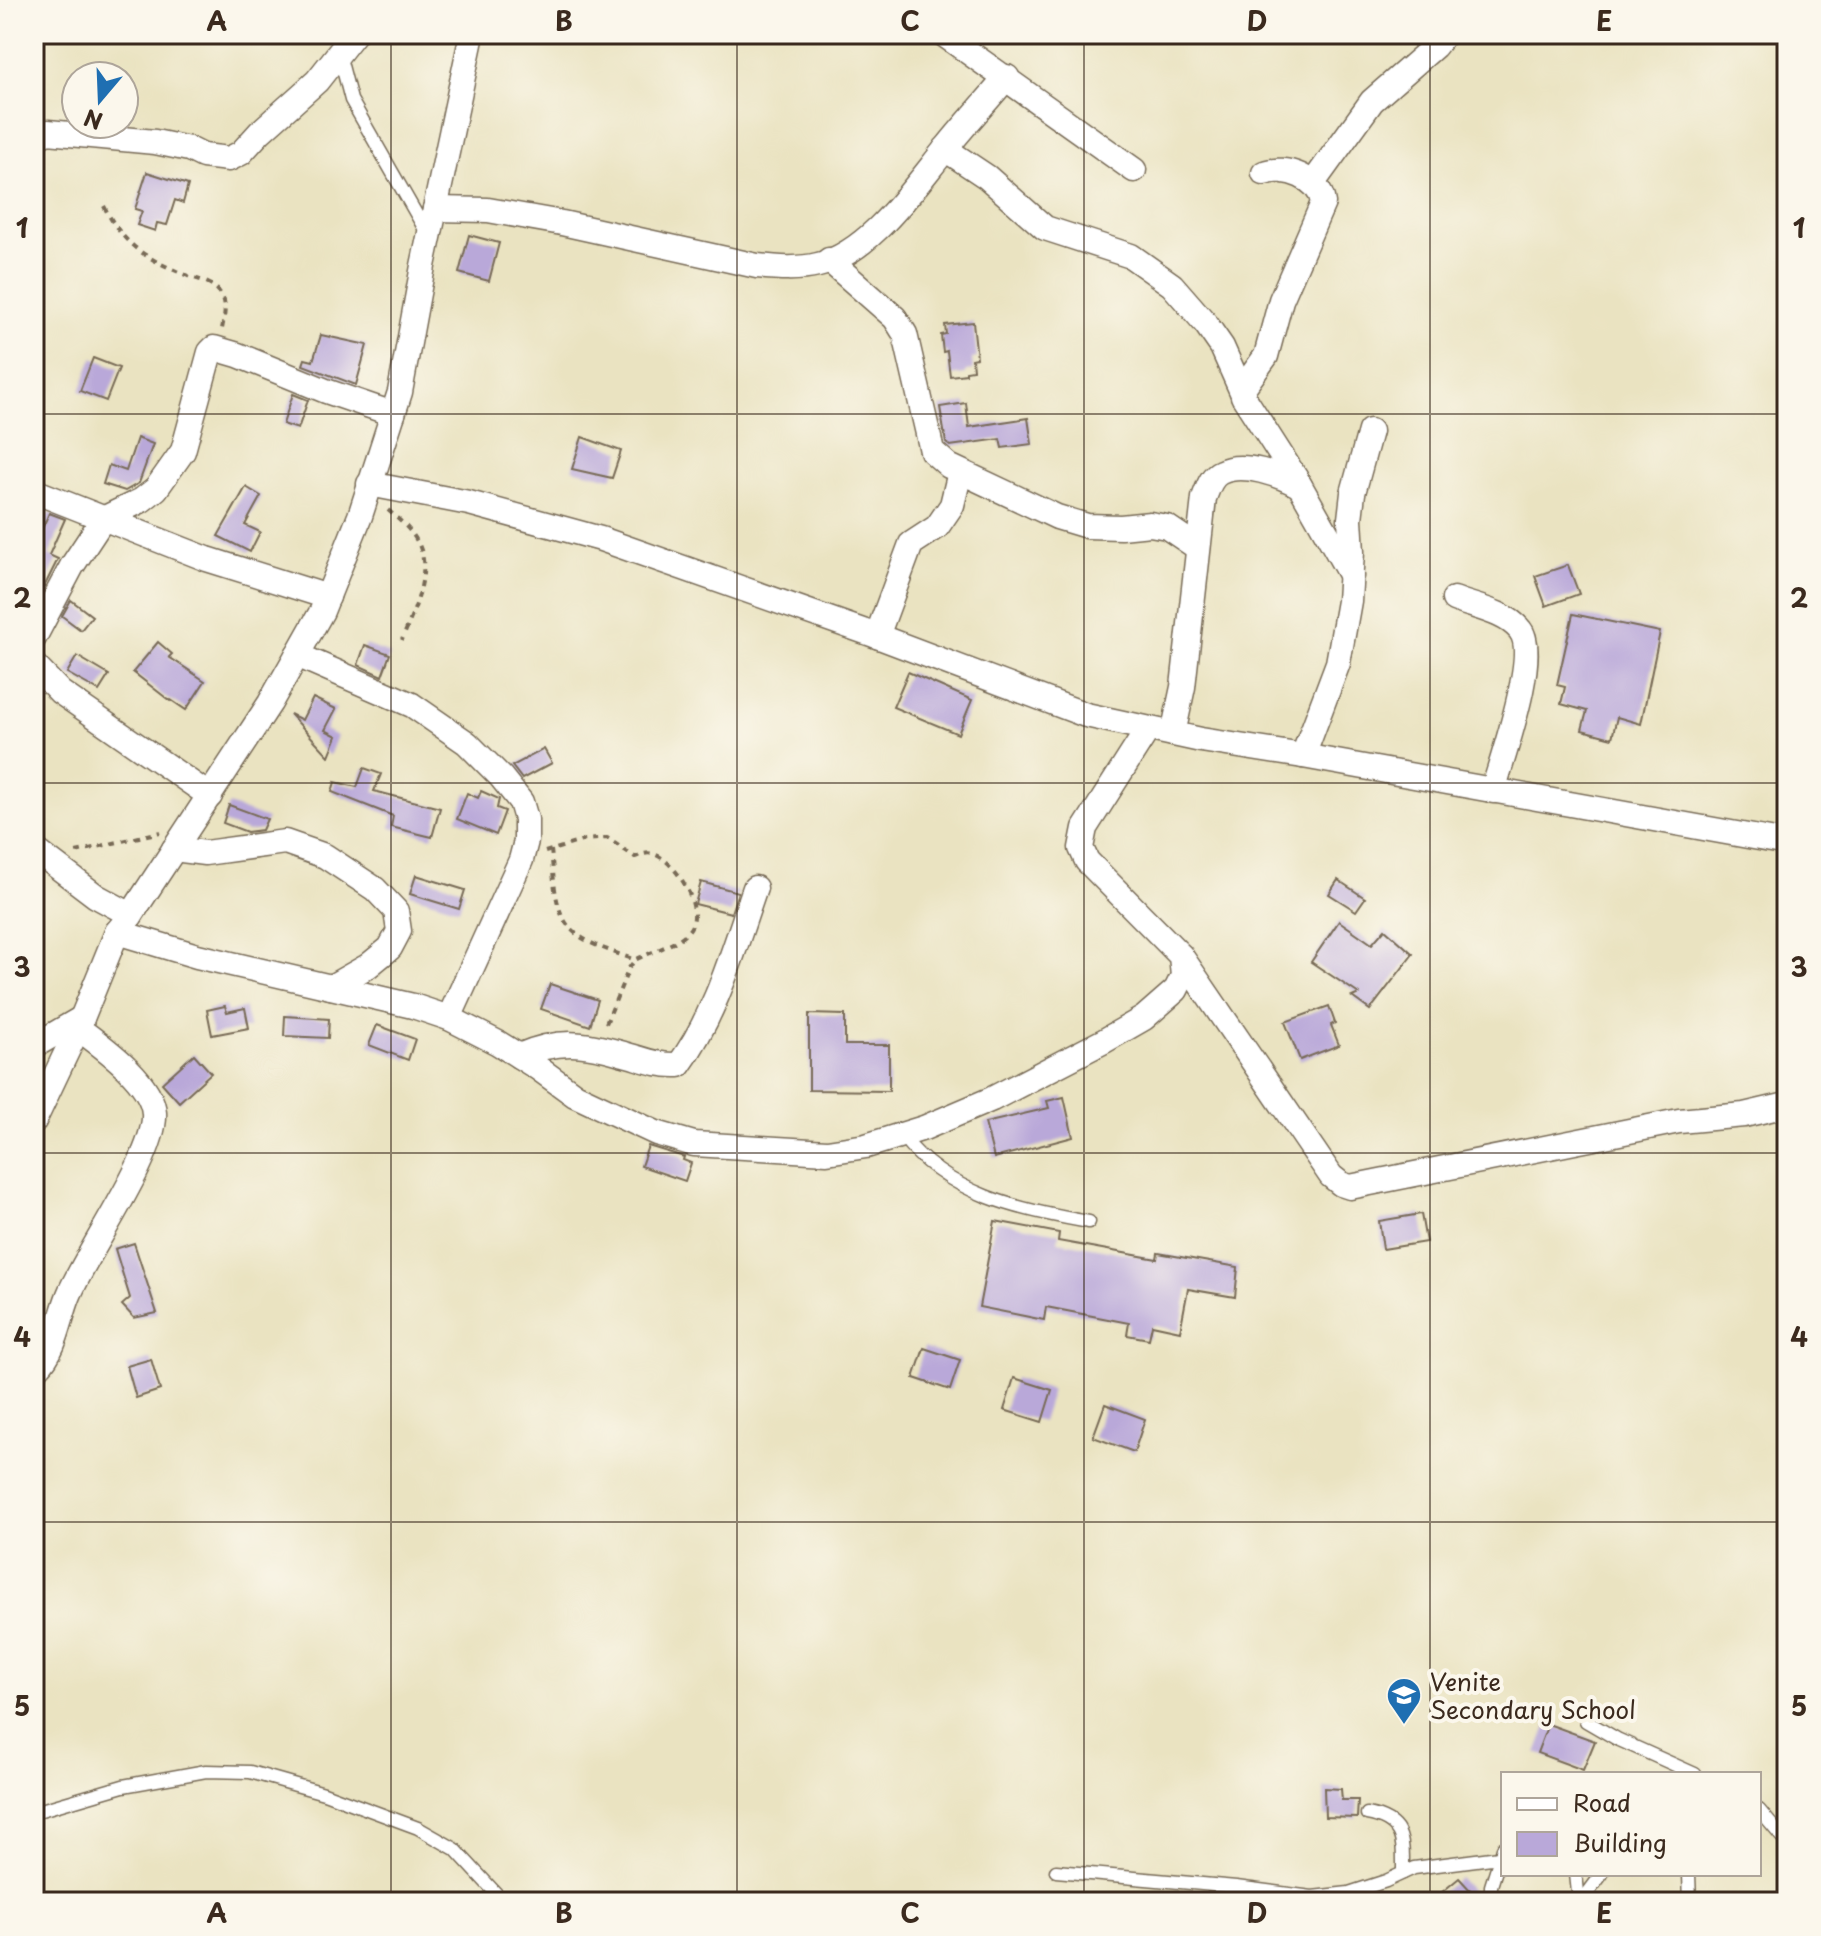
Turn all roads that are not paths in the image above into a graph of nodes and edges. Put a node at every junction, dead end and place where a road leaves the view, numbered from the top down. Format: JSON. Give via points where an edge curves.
{"nodes":[{"id":1,"x":354,"y":34,"type":"edge"},
{"id":2,"x":472,"y":34,"type":"edge"},
{"id":3,"x":943,"y":34,"type":"edge"},
{"id":4,"x":1444,"y":34,"type":"edge"},
{"id":5,"x":339,"y":54,"type":"junction"},
{"id":6,"x":1007,"y":77,"type":"junction"},
{"id":7,"x":34,"y":138,"type":"edge"},
{"id":8,"x":945,"y":149,"type":"junction"},
{"id":9,"x":1134,"y":170,"type":"dead end"},
{"id":10,"x":1264,"y":173,"type":"dead end"},
{"id":11,"x":1313,"y":183,"type":"junction"},
{"id":12,"x":435,"y":209,"type":"junction"},
{"id":13,"x":429,"y":235,"type":"junction"},
{"id":14,"x":829,"y":260,"type":"junction"},
{"id":15,"x":1242,"y":392,"type":"junction"},
{"id":16,"x":393,"y":414,"type":"junction"},
{"id":17,"x":1370,"y":431,"type":"dead end"},
{"id":18,"x":960,"y":472,"type":"junction"},
{"id":19,"x":1300,"y":486,"type":"junction"},
{"id":20,"x":368,"y":489,"type":"junction"},
{"id":21,"x":34,"y":491,"type":"edge"},
{"id":22,"x":103,"y":519,"type":"junction"},
{"id":23,"x":1198,"y":548,"type":"junction"},
{"id":24,"x":1351,"y":576,"type":"junction"},
{"id":25,"x":328,"y":597,"type":"junction"},
{"id":26,"x":1454,"y":599,"type":"dead end"},
{"id":27,"x":877,"y":636,"type":"junction"},
{"id":28,"x":34,"y":638,"type":"edge"},
{"id":29,"x":297,"y":655,"type":"junction"},
{"id":30,"x":34,"y":665,"type":"edge"},
{"id":31,"x":1148,"y":729,"type":"junction"},
{"id":32,"x":1173,"y":734,"type":"junction"},
{"id":33,"x":1303,"y":756,"type":"junction"},
{"id":34,"x":1493,"y":791,"type":"junction"},
{"id":35,"x":210,"y":796,"type":"junction"},
{"id":36,"x":1787,"y":843,"type":"edge"},
{"id":37,"x":174,"y":849,"type":"junction"},
{"id":38,"x":40,"y":854,"type":"edge"},
{"id":39,"x":755,"y":888,"type":"dead end"},
{"id":40,"x":124,"y":924,"type":"junction"},
{"id":41,"x":1181,"y":956,"type":"junction"},
{"id":42,"x":331,"y":987,"type":"junction"},
{"id":43,"x":449,"y":1018,"type":"junction"},
{"id":44,"x":80,"y":1023,"type":"junction"},
{"id":45,"x":34,"y":1046,"type":"edge"},
{"id":46,"x":519,"y":1056,"type":"junction"},
{"id":47,"x":1787,"y":1105,"type":"edge"},
{"id":48,"x":34,"y":1121,"type":"edge"},
{"id":49,"x":902,"y":1136,"type":"junction"},
{"id":50,"x":1089,"y":1222,"type":"dead end"},
{"id":51,"x":34,"y":1367,"type":"edge"},
{"id":52,"x":1586,"y":1721,"type":"dead end"},
{"id":53,"x":1691,"y":1772,"type":"edge"},
{"id":54,"x":34,"y":1812,"type":"edge"},
{"id":55,"x":1761,"y":1812,"type":"edge"},
{"id":56,"x":1367,"y":1814,"type":"dead end"},
{"id":57,"x":1787,"y":1843,"type":"edge"},
{"id":58,"x":1501,"y":1852,"type":"edge"},
{"id":59,"x":1056,"y":1871,"type":"dead end"},
{"id":60,"x":1403,"y":1873,"type":"junction"},
{"id":61,"x":1576,"y":1876,"type":"edge"},
{"id":62,"x":1600,"y":1876,"type":"edge"},
{"id":63,"x":1689,"y":1876,"type":"edge"},
{"id":64,"x":504,"y":1902,"type":"edge"},
{"id":65,"x":1491,"y":1902,"type":"edge"},
{"id":66,"x":1580,"y":1902,"type":"edge"},
{"id":67,"x":1690,"y":1902,"type":"edge"}],
"edges":[{"from":1,"to":5,"type":"street"},
{"from":2,"to":12,"type":"street"},
{"from":3,"to":6,"type":"street"},
{"from":4,"to":11,"type":"street","via":[[1372,101]]},
{"from":5,"to":7,"type":"street","via":[[317,81],[229,159],[155,142],[48,132]]},
{"from":5,"to":13,"type":"lane","via":[[351,100]]},
{"from":6,"to":8,"type":"street"},
{"from":6,"to":9,"type":"street"},
{"from":8,"to":14,"type":"street","via":[[873,232]]},
{"from":8,"to":15,"type":"street","via":[[987,177],[1045,228],[1131,256],[1172,285],[1222,347]]},
{"from":10,"to":11,"type":"street","via":[[1279,169]]},
{"from":11,"to":15,"type":"street","via":[[1323,197],[1320,213],[1281,300],[1266,356]]},
{"from":12,"to":13,"type":"street"},
{"from":12,"to":14,"type":"street","via":[[488,210],[562,223],[757,266],[788,269]]},
{"from":13,"to":16,"type":"street"},
{"from":14,"to":18,"type":"street","via":[[895,318],[905,334],[932,451]]},
{"from":15,"to":19,"type":"street"},
{"from":16,"to":20,"type":"street"},
{"from":16,"to":22,"type":"street","via":[[219,347],[210,352],[189,435],[171,469],[142,500]]},
{"from":17,"to":24,"type":"street","via":[[1353,493]]},
{"from":18,"to":23,"type":"street","via":[[1057,517],[1087,526],[1167,527]]},
{"from":18,"to":27,"type":"street","via":[[952,505],[937,527],[911,544]]},
{"from":19,"to":23,"type":"street","via":[[1261,472],[1219,472],[1204,498]]},
{"from":19,"to":24,"type":"street"},
{"from":20,"to":25,"type":"street"},
{"from":20,"to":27,"type":"street","via":[[469,503],[601,539]]},
{"from":21,"to":22,"type":"street"},
{"from":22,"to":25,"type":"street"},
{"from":22,"to":28,"type":"street"},
{"from":23,"to":32,"type":"street"},
{"from":24,"to":33,"type":"street","via":[[1338,663]]},
{"from":25,"to":29,"type":"street"},
{"from":26,"to":34,"type":"street","via":[[1506,618],[1522,631],[1526,643],[1517,709]]},
{"from":27,"to":31,"type":"street","via":[[1086,715]]},
{"from":29,"to":35,"type":"street"},
{"from":29,"to":43,"type":"street","via":[[412,705],[467,743],[521,802],[526,819],[522,857]]},
{"from":30,"to":35,"type":"street","via":[[60,692]]},
{"from":31,"to":32,"type":"street"},
{"from":31,"to":41,"type":"street","via":[[1085,828],[1081,848],[1087,861]]},
{"from":32,"to":33,"type":"street"},
{"from":33,"to":34,"type":"street"},
{"from":34,"to":36,"type":"street"},
{"from":35,"to":37,"type":"street"},
{"from":37,"to":40,"type":"street"},
{"from":37,"to":42,"type":"street","via":[[205,853],[285,842],[325,856],[375,889],[396,911],[399,931],[390,948]]},
{"from":38,"to":40,"type":"street"},
{"from":39,"to":46,"type":"street","via":[[711,1011],[679,1065],[661,1066],[575,1043],[557,1043]]},
{"from":40,"to":42,"type":"street","via":[[223,962]]},
{"from":40,"to":44,"type":"street"},
{"from":41,"to":47,"type":"street","via":[[1331,1176],[1350,1187],[1664,1123]]},
{"from":41,"to":49,"type":"street","via":[[1183,976],[1176,990],[1144,1018],[992,1099]]},
{"from":42,"to":43,"type":"street"},
{"from":43,"to":46,"type":"street"},
{"from":44,"to":45,"type":"street"},
{"from":44,"to":48,"type":"street"},
{"from":44,"to":51,"type":"street","via":[[128,1069],[154,1110],[153,1129],[69,1294],[51,1350]]},
{"from":46,"to":49,"type":"street","via":[[575,1095],[656,1133],[694,1144],[827,1152]]},
{"from":49,"to":50,"type":"lane","via":[[918,1157],[951,1182],[999,1201]]},
{"from":52,"to":53,"type":"lane"},
{"from":54,"to":64,"type":"lane","via":[[123,1786],[206,1771],[250,1772],[418,1828],[455,1849]]},
{"from":55,"to":57,"type":"lane"},
{"from":56,"to":60,"type":"lane","via":[[1398,1829]]},
{"from":58,"to":60,"type":"lane"},
{"from":58,"to":65,"type":"lane"},
{"from":59,"to":60,"type":"lane","via":[[1312,1897],[1349,1893]]},
{"from":61,"to":66,"type":"lane"},
{"from":62,"to":66,"type":"lane"},
{"from":63,"to":67,"type":"lane"}]}
